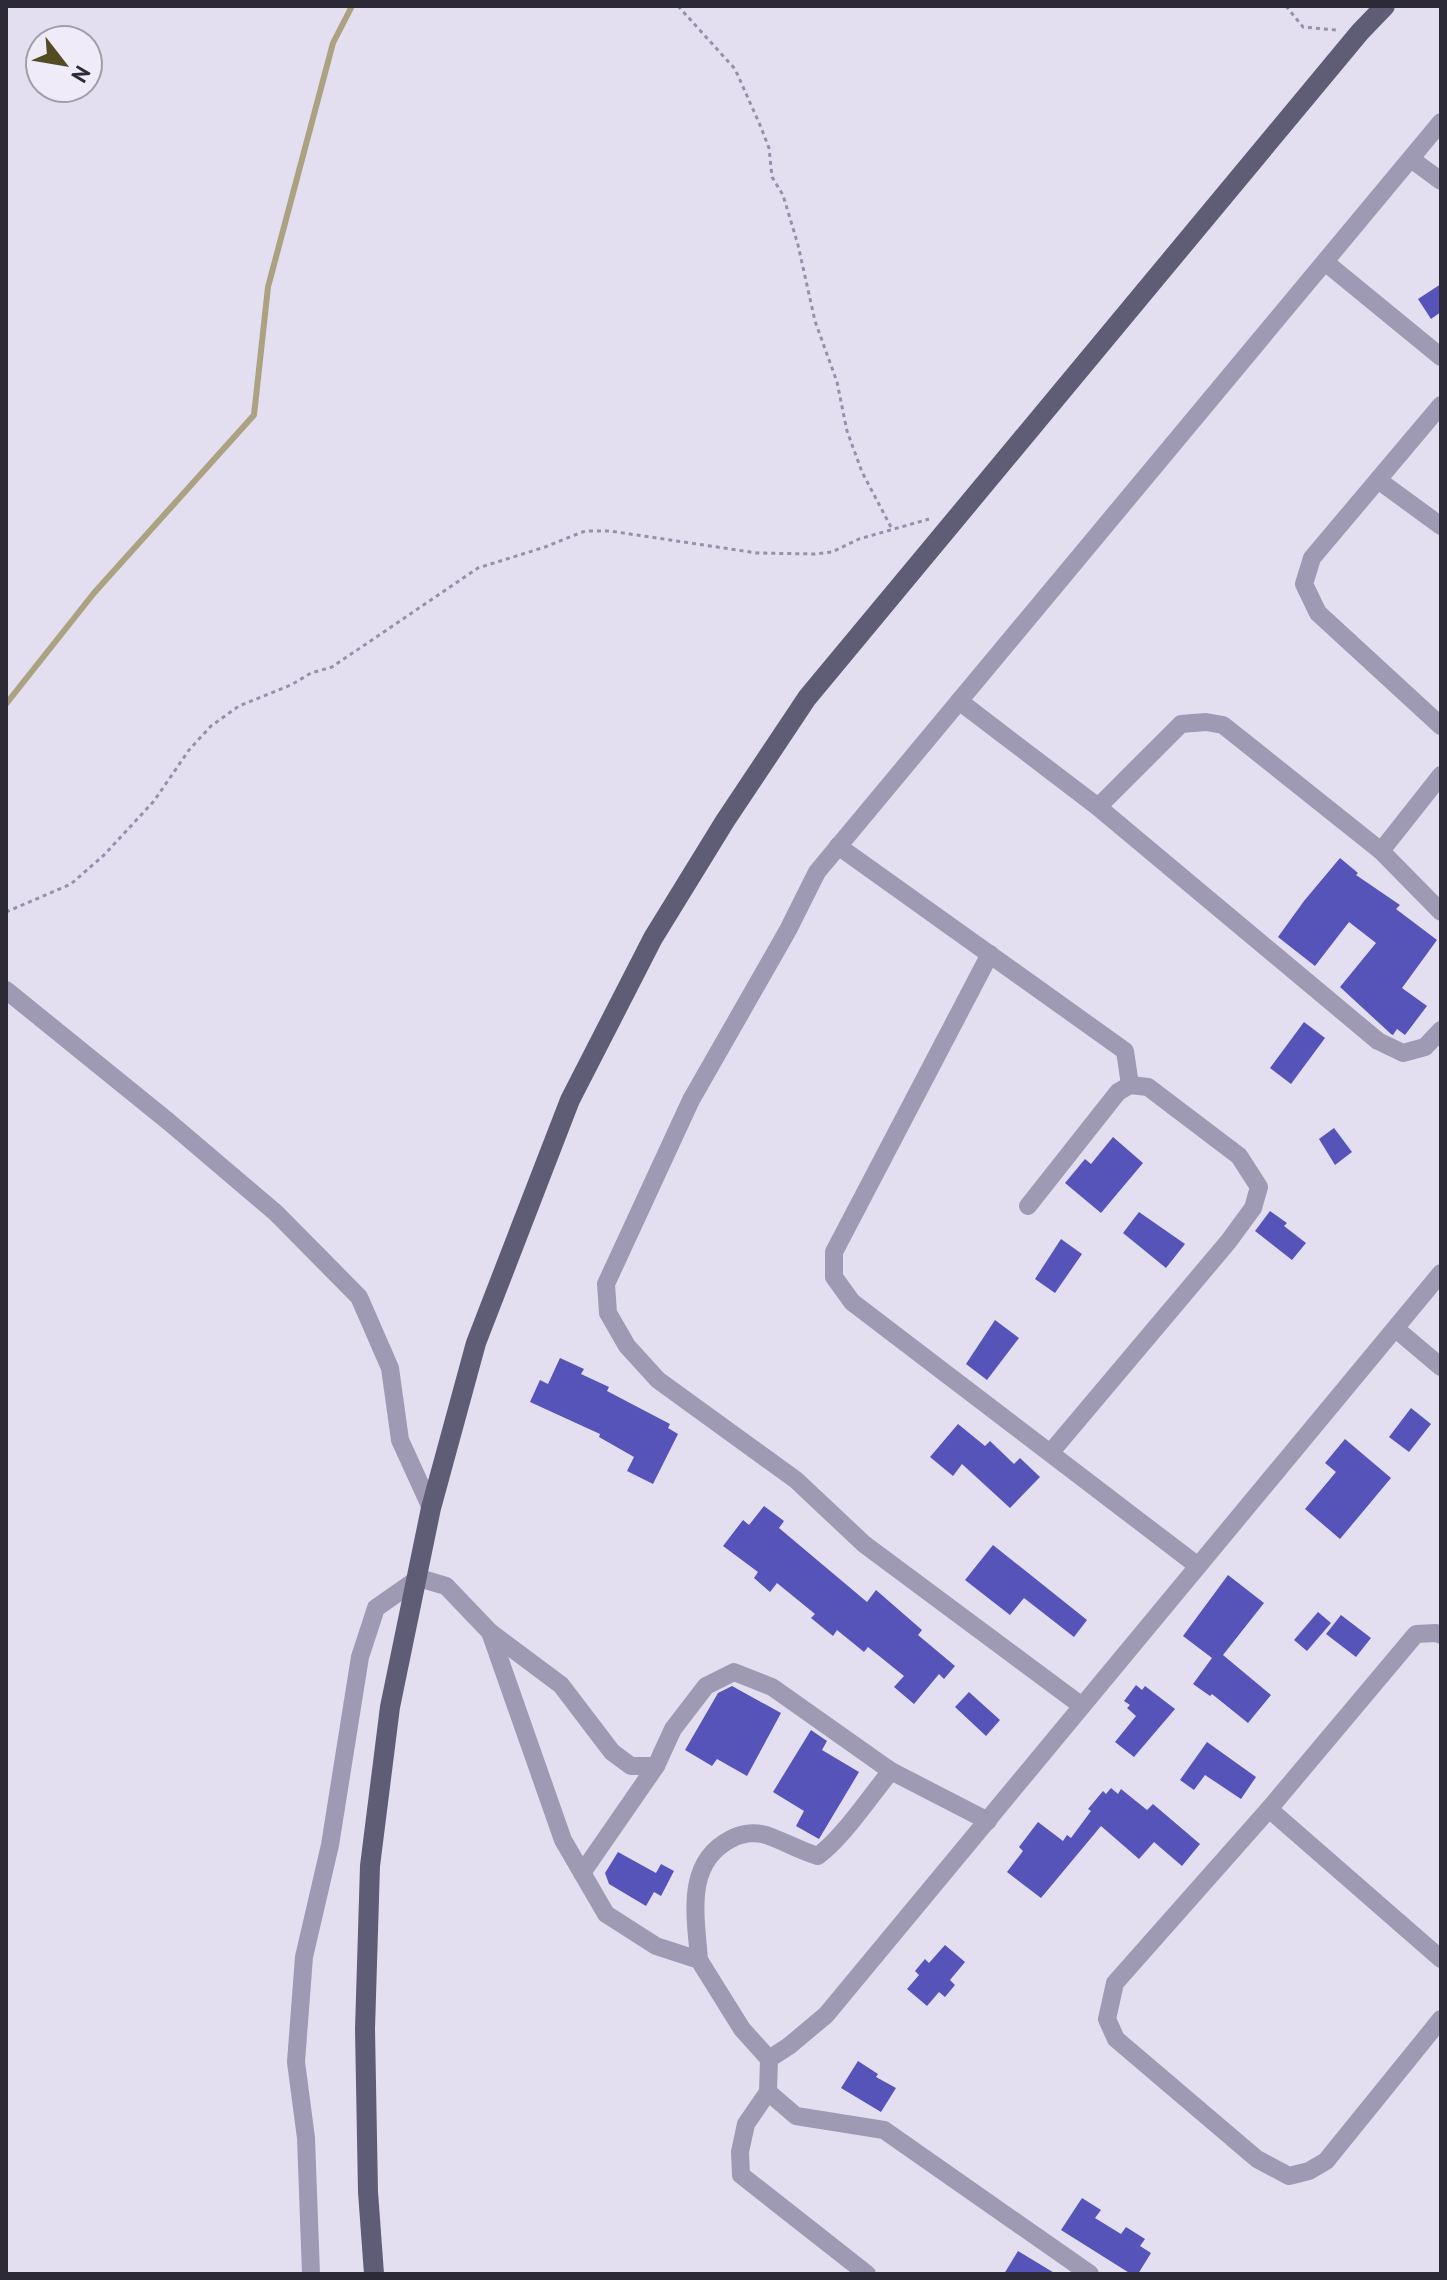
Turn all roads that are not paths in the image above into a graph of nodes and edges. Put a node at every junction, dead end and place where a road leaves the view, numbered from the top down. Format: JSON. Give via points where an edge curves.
{"nodes":[{"id":1,"x":1385,"y":6,"type":"edge"},
{"id":2,"x":1441,"y":122,"type":"edge"},
{"id":3,"x":1411,"y":159,"type":"junction"},
{"id":4,"x":1441,"y":181,"type":"edge"},
{"id":5,"x":1325,"y":262,"type":"junction"},
{"id":6,"x":1441,"y":357,"type":"edge"},
{"id":7,"x":1441,"y":405,"type":"edge"},
{"id":8,"x":1378,"y":480,"type":"junction"},
{"id":9,"x":1441,"y":526,"type":"edge"},
{"id":10,"x":959,"y":701,"type":"junction"},
{"id":11,"x":1441,"y":726,"type":"edge"},
{"id":12,"x":1441,"y":775,"type":"edge"},
{"id":13,"x":1098,"y":807,"type":"junction"},
{"id":14,"x":838,"y":846,"type":"junction"},
{"id":15,"x":1381,"y":851,"type":"junction"},
{"id":16,"x":1441,"y":912,"type":"edge"},
{"id":17,"x":990,"y":954,"type":"junction"},
{"id":18,"x":6,"y":990,"type":"edge"},
{"id":19,"x":1441,"y":1030,"type":"edge"},
{"id":20,"x":1130,"y":1085,"type":"junction"},
{"id":21,"x":1028,"y":1206,"type":"dead end"},
{"id":22,"x":1441,"y":1273,"type":"edge"},
{"id":23,"x":1396,"y":1329,"type":"junction"},
{"id":24,"x":1441,"y":1367,"type":"edge"},
{"id":25,"x":1051,"y":1452,"type":"junction"},
{"id":26,"x":431,"y":1508,"type":"junction"},
{"id":27,"x":1198,"y":1566,"type":"junction"},
{"id":28,"x":419,"y":1578,"type":"junction"},
{"id":29,"x":490,"y":1632,"type":"junction"},
{"id":30,"x":1441,"y":1635,"type":"edge"},
{"id":31,"x":1082,"y":1706,"type":"junction"},
{"id":32,"x":656,"y":1766,"type":"junction"},
{"id":33,"x":891,"y":1771,"type":"junction"},
{"id":34,"x":1269,"y":1809,"type":"junction"},
{"id":35,"x":988,"y":1821,"type":"junction"},
{"id":36,"x":582,"y":1873,"type":"junction"},
{"id":37,"x":1441,"y":1959,"type":"edge"},
{"id":38,"x":699,"y":1960,"type":"junction"},
{"id":39,"x":1441,"y":2019,"type":"edge"},
{"id":40,"x":769,"y":2059,"type":"junction"},
{"id":41,"x":768,"y":2092,"type":"junction"},
{"id":42,"x":311,"y":2274,"type":"edge"},
{"id":43,"x":374,"y":2274,"type":"edge"},
{"id":44,"x":867,"y":2274,"type":"edge"},
{"id":45,"x":1090,"y":2274,"type":"edge"}],
"edges":[{"from":1,"to":26,"type":"main road","via":[[807,698],[725,821],[653,938],[570,1100],[476,1343]]},
{"from":2,"to":3,"type":"street"},
{"from":3,"to":4,"type":"street"},
{"from":3,"to":5,"type":"street"},
{"from":5,"to":6,"type":"street"},
{"from":5,"to":10,"type":"street"},
{"from":7,"to":8,"type":"street"},
{"from":8,"to":9,"type":"street"},
{"from":8,"to":11,"type":"street","via":[[1312,558],[1304,584],[1318,613]]},
{"from":10,"to":13,"type":"street"},
{"from":10,"to":14,"type":"street"},
{"from":12,"to":15,"type":"street"},
{"from":13,"to":15,"type":"street","via":[[1181,724],[1206,722],[1223,725]]},
{"from":13,"to":19,"type":"street","via":[[1378,1041],[1403,1053],[1425,1047]]},
{"from":14,"to":17,"type":"street"},
{"from":14,"to":31,"type":"street","via":[[817,872],[691,1100],[606,1284],[608,1313],[627,1346],[658,1380],[796,1480],[864,1544]]},
{"from":15,"to":16,"type":"street"},
{"from":17,"to":20,"type":"street","via":[[1125,1051]]},
{"from":17,"to":25,"type":"street","via":[[834,1252],[834,1277],[852,1302]]},
{"from":18,"to":26,"type":"street","via":[[276,1213],[359,1297],[390,1368],[400,1440]]},
{"from":20,"to":21,"type":"street","via":[[1118,1092]]},
{"from":20,"to":25,"type":"street","via":[[1148,1087],[1239,1156],[1259,1187],[1253,1208],[1228,1242]]},
{"from":22,"to":23,"type":"street"},
{"from":23,"to":24,"type":"street"},
{"from":23,"to":27,"type":"street"},
{"from":25,"to":27,"type":"street"},
{"from":26,"to":28,"type":"main road"},
{"from":27,"to":31,"type":"street"},
{"from":28,"to":29,"type":"street","via":[[446,1586]]},
{"from":28,"to":42,"type":"street","via":[[376,1608],[360,1657],[330,1845],[304,1957],[296,2062],[306,2138]]},
{"from":28,"to":43,"type":"main road","via":[[390,1707],[370,1866],[365,2029]]},
{"from":29,"to":32,"type":"street","via":[[561,1685],[612,1752],[631,1766]]},
{"from":29,"to":36,"type":"street","via":[[563,1840]]},
{"from":30,"to":34,"type":"street","via":[[1416,1634]]},
{"from":31,"to":35,"type":"street"},
{"from":32,"to":33,"type":"street","via":[[673,1729],[706,1686],[734,1672],[772,1687]]},
{"from":32,"to":36,"type":"street"},
{"from":33,"to":35,"type":"street"},
{"from":33,"to":38,"type":"street","via":[[836,1842],[818,1856],[766,1835],[743,1833],[720,1845],[698,1873]]},
{"from":34,"to":37,"type":"street"},
{"from":34,"to":39,"type":"street","via":[[1115,1983],[1107,2019],[1116,2039],[1257,2159],[1289,2176],[1326,2161]]},
{"from":35,"to":40,"type":"street","via":[[826,2015]]},
{"from":36,"to":38,"type":"street","via":[[606,1914],[656,1946]]},
{"from":38,"to":40,"type":"street","via":[[742,2029]]},
{"from":40,"to":41,"type":"street"},
{"from":41,"to":44,"type":"street","via":[[746,2124],[741,2175]]},
{"from":41,"to":45,"type":"street","via":[[796,2116],[884,2130]]}]}
